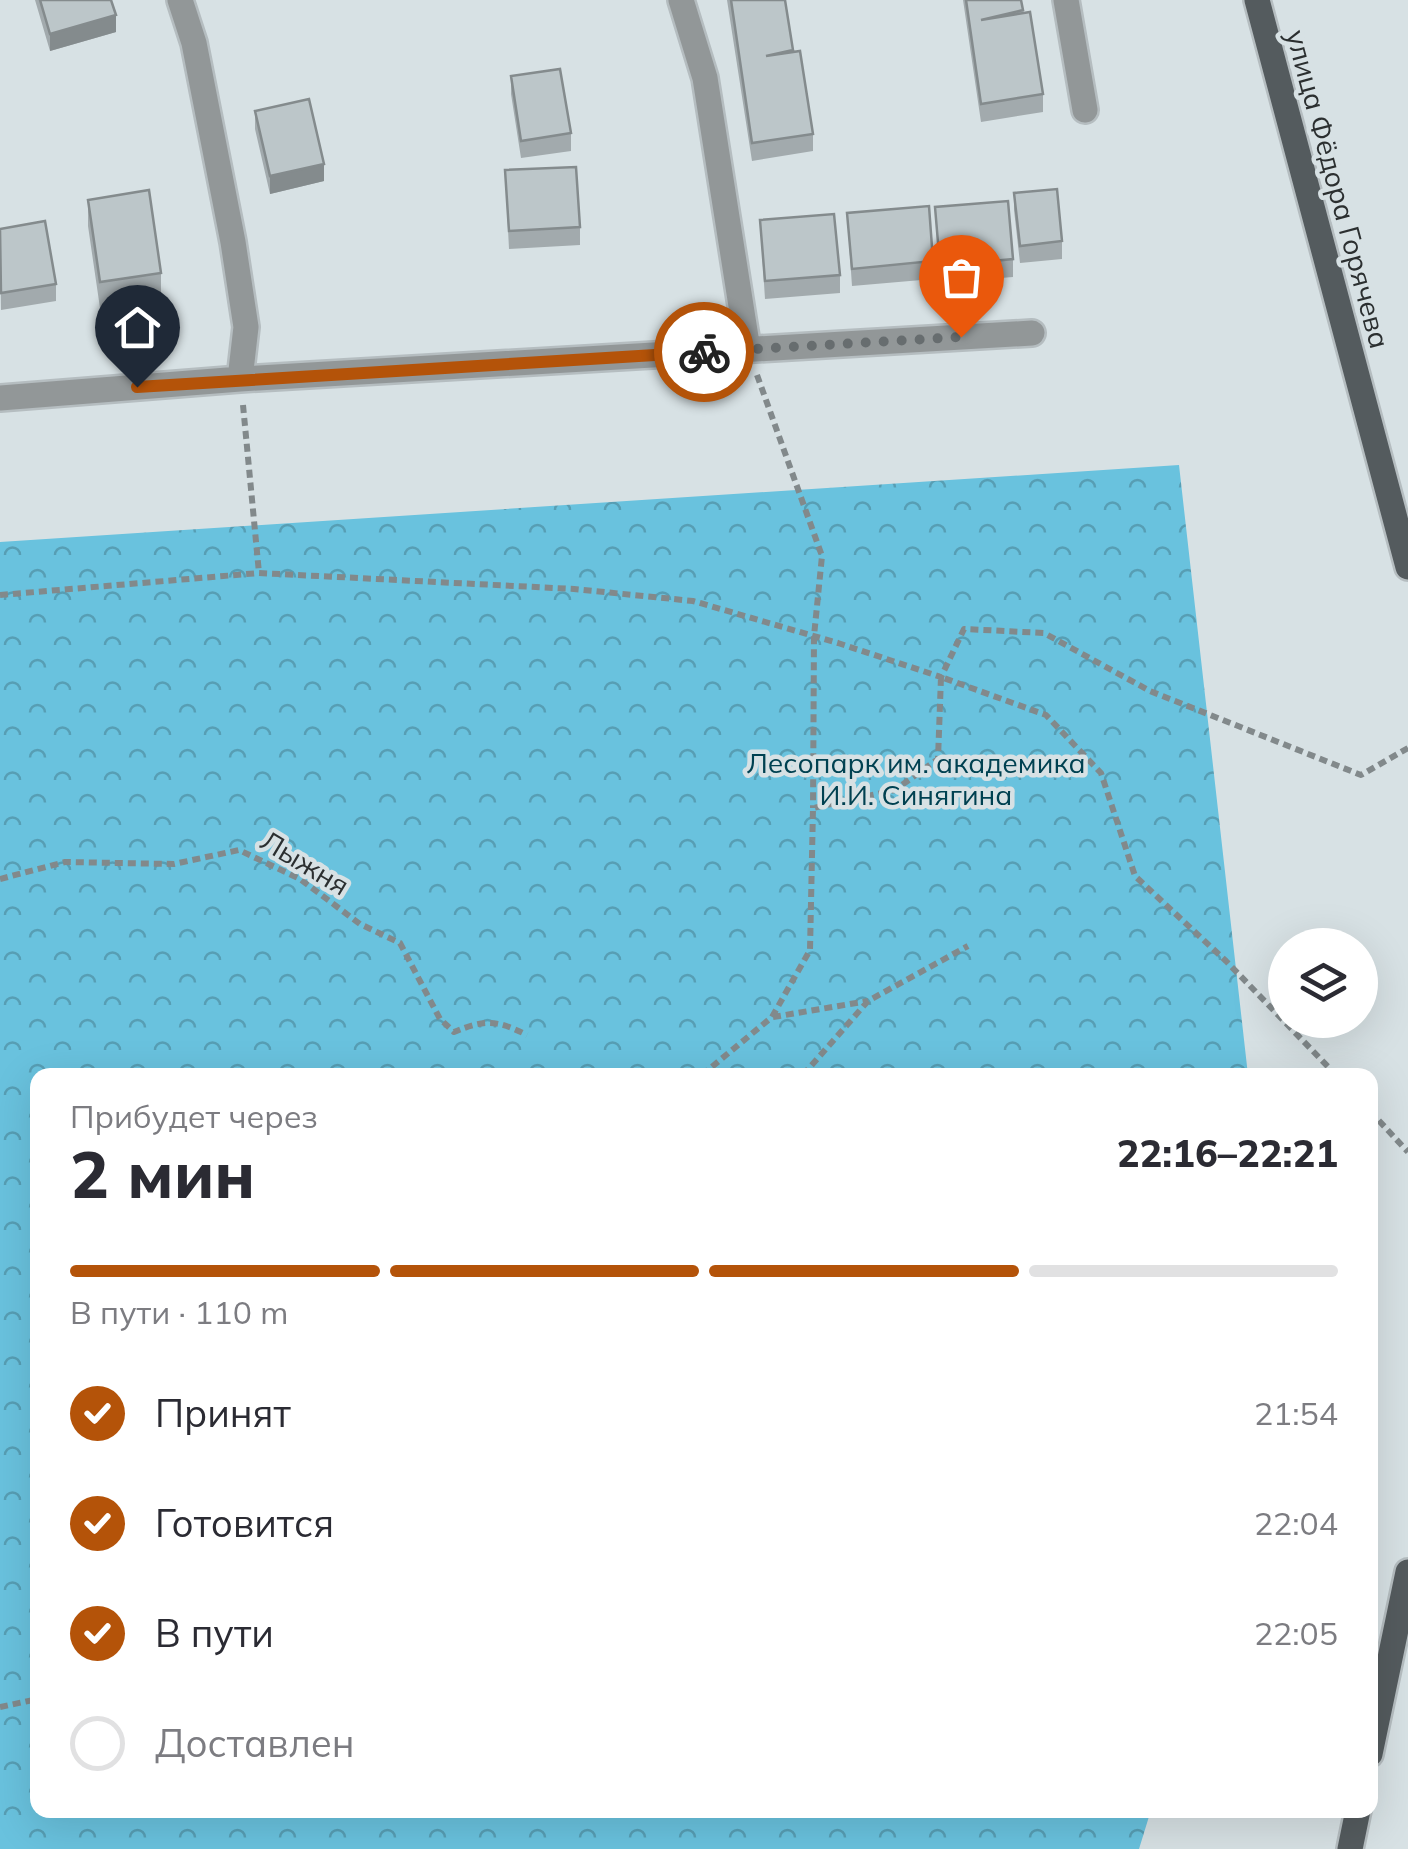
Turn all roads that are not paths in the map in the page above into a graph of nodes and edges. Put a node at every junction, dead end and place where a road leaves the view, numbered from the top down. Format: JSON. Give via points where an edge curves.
{"nodes":[{"id":1,"x":180,"y":0,"type":"edge"},
{"id":2,"x":682,"y":0,"type":"edge"},
{"id":3,"x":1066,"y":0,"type":"edge"},
{"id":4,"x":1257,"y":0,"type":"edge"},
{"id":5,"x":1085,"y":110,"type":"dead end"},
{"id":6,"x":1032,"y":333,"type":"dead end"},
{"id":7,"x":748,"y":350,"type":"junction"},
{"id":8,"x":240,"y":379,"type":"junction"},
{"id":9,"x":0,"y":398,"type":"edge"},
{"id":10,"x":1408,"y":567,"type":"edge"},
{"id":11,"x":1408,"y":1572,"type":"edge"},
{"id":12,"x":1378,"y":1716,"type":"edge"},
{"id":13,"x":1356,"y":1818,"type":"edge"},
{"id":14,"x":1350,"y":1849,"type":"edge"}],
"edges":[{"from":1,"to":8,"type":"street","via":[[233,242],[246,327]]},
{"from":2,"to":7,"type":"street","via":[[705,78]]},
{"from":3,"to":5,"type":"street"},
{"from":4,"to":10,"type":"main road","name":"улица Фёдора Горячева"},
{"from":6,"to":7,"type":"street"},
{"from":7,"to":8,"type":"street"},
{"from":8,"to":9,"type":"street"},
{"from":11,"to":12,"type":"main road"},
{"from":13,"to":14,"type":"main road"}]}
